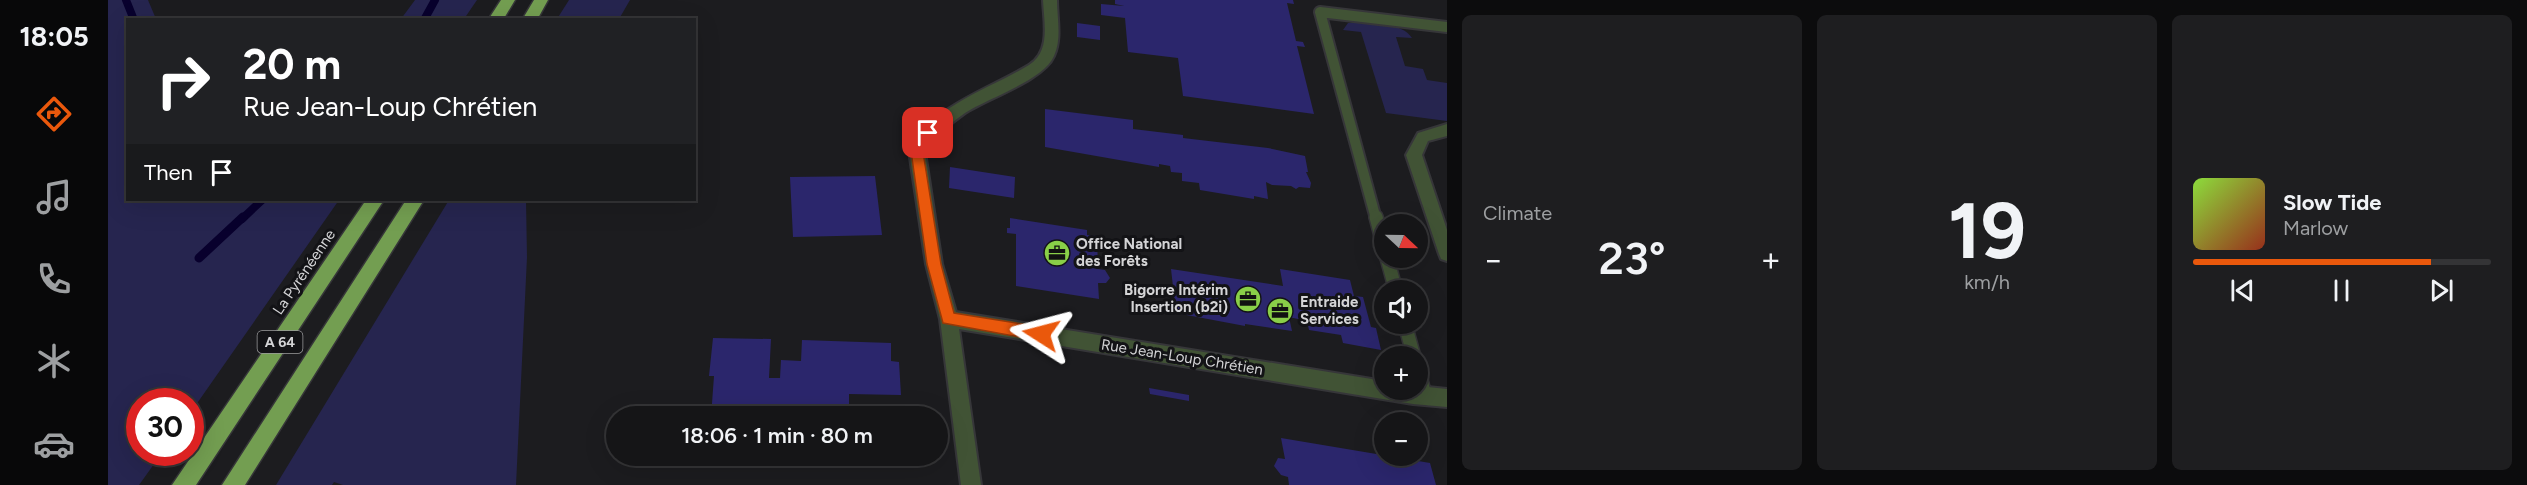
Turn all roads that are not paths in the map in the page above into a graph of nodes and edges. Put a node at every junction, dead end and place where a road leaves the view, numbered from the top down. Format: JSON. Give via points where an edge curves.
{"nodes":[{"id":1,"x":508,"y":0,"type":"edge"},
{"id":2,"x":541,"y":0,"type":"edge"},
{"id":3,"x":1050,"y":0,"type":"edge"},
{"id":4,"x":496,"y":18,"type":"edge"},
{"id":5,"x":530,"y":18,"type":"edge"},
{"id":6,"x":1447,"y":27,"type":"edge"},
{"id":7,"x":1447,"y":130,"type":"edge"},
{"id":8,"x":374,"y":201,"type":"edge"},
{"id":9,"x":414,"y":201,"type":"edge"},
{"id":10,"x":1375,"y":214,"type":"edge"},
{"id":11,"x":1447,"y":254,"type":"edge"},
{"id":12,"x":949,"y":319,"type":"junction"},
{"id":13,"x":1374,"y":388,"type":"edge"},
{"id":14,"x":1428,"y":396,"type":"edge"},
{"id":15,"x":1447,"y":398,"type":"edge"},
{"id":16,"x":183,"y":485,"type":"edge"},
{"id":17,"x":233,"y":485,"type":"edge"},
{"id":18,"x":971,"y":485,"type":"edge"}],
"edges":[{"from":1,"to":4,"type":"highway"},
{"from":2,"to":5,"type":"highway"},
{"from":3,"to":12,"type":"street","via":[[1050,45],[1045,60],[1030,72],[949,114],[928,133],[917,151],[934,264]]},
{"from":6,"to":10,"type":"lane","via":[[1320,12]]},
{"from":7,"to":11,"type":"street","via":[[1423,137],[1414,155]]},
{"from":8,"to":16,"type":"highway","name":"La Pyrénéenne","number":"A 64"},
{"from":9,"to":17,"type":"highway","number":"A 64"},
{"from":12,"to":13,"type":"street","name":"Rue Jean-Loup Chrétien"},
{"from":12,"to":18,"type":"street"},
{"from":14,"to":15,"type":"street","name":"Rue Jean-Loup Chrétien"}]}
